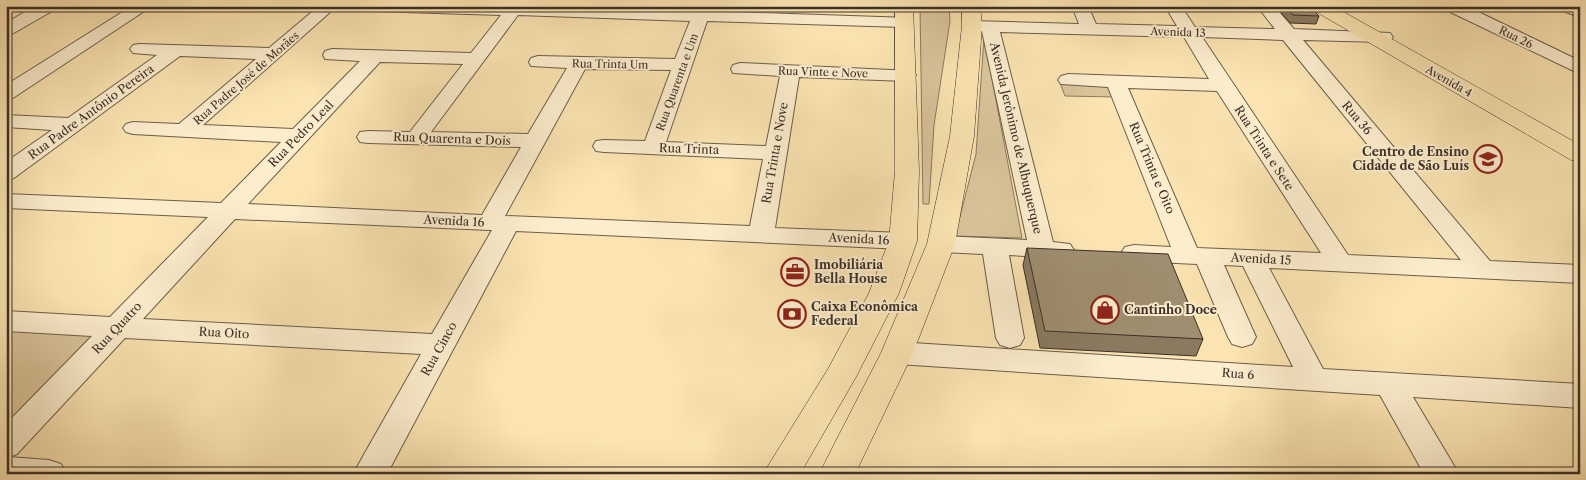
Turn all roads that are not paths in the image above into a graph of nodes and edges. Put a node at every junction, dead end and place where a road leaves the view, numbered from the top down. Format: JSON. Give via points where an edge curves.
{"nodes":[{"id":1,"x":48,"y":6,"type":"edge"},
{"id":2,"x":144,"y":6,"type":"edge"},
{"id":3,"x":329,"y":6,"type":"edge"},
{"id":4,"x":370,"y":6,"type":"edge"},
{"id":5,"x":959,"y":6,"type":"edge"},
{"id":6,"x":1080,"y":6,"type":"edge"},
{"id":7,"x":1173,"y":6,"type":"edge"},
{"id":8,"x":1266,"y":6,"type":"edge"},
{"id":9,"x":1318,"y":6,"type":"edge"},
{"id":10,"x":1330,"y":6,"type":"edge"},
{"id":11,"x":1452,"y":6,"type":"edge"},
{"id":12,"x":1566,"y":6,"type":"edge"},
{"id":13,"x":422,"y":7,"type":"edge"},
{"id":14,"x":514,"y":10,"type":"junction"},
{"id":15,"x":608,"y":10,"type":"edge"},
{"id":16,"x":907,"y":11,"type":"edge"},
{"id":17,"x":798,"y":12,"type":"edge"},
{"id":18,"x":1580,"y":12,"type":"edge"},
{"id":19,"x":700,"y":16,"type":"junction"},
{"id":20,"x":977,"y":20,"type":"edge"},
{"id":21,"x":6,"y":30,"type":"edge"},
{"id":22,"x":1090,"y":30,"type":"junction"},
{"id":23,"x":1189,"y":32,"type":"junction"},
{"id":24,"x":1289,"y":35,"type":"junction"},
{"id":25,"x":1379,"y":37,"type":"junction"},
{"id":26,"x":139,"y":49,"type":"dead end"},
{"id":27,"x":175,"y":50,"type":"junction"},
{"id":28,"x":274,"y":54,"type":"junction"},
{"id":29,"x":332,"y":56,"type":"dead end"},
{"id":30,"x":375,"y":56,"type":"junction"},
{"id":31,"x":477,"y":59,"type":"junction"},
{"id":32,"x":538,"y":62,"type":"dead end"},
{"id":33,"x":579,"y":63,"type":"junction"},
{"id":34,"x":683,"y":65,"type":"junction"},
{"id":35,"x":1580,"y":68,"type":"edge"},
{"id":36,"x":740,"y":69,"type":"dead end"},
{"id":37,"x":790,"y":71,"type":"junction"},
{"id":38,"x":906,"y":75,"type":"junction"},
{"id":39,"x":1068,"y":80,"type":"dead end"},
{"id":40,"x":1115,"y":81,"type":"junction"},
{"id":41,"x":1222,"y":85,"type":"junction"},
{"id":42,"x":6,"y":94,"type":"edge"},
{"id":43,"x":966,"y":94,"type":"junction"},
{"id":44,"x":6,"y":121,"type":"edge"},
{"id":45,"x":72,"y":125,"type":"junction"},
{"id":46,"x":132,"y":128,"type":"dead end"},
{"id":47,"x":185,"y":130,"type":"junction"},
{"id":48,"x":299,"y":136,"type":"junction"},
{"id":49,"x":368,"y":137,"type":"dead end"},
{"id":50,"x":416,"y":138,"type":"junction"},
{"id":51,"x":535,"y":141,"type":"junction"},
{"id":52,"x":604,"y":146,"type":"dead end"},
{"id":53,"x":1580,"y":146,"type":"edge"},
{"id":54,"x":653,"y":148,"type":"junction"},
{"id":55,"x":775,"y":153,"type":"junction"},
{"id":56,"x":1580,"y":155,"type":"edge"},
{"id":57,"x":6,"y":173,"type":"edge"},
{"id":58,"x":6,"y":201,"type":"edge"},
{"id":59,"x":227,"y":211,"type":"junction"},
{"id":60,"x":499,"y":223,"type":"junction"},
{"id":61,"x":761,"y":235,"type":"junction"},
{"id":62,"x":903,"y":241,"type":"junction"},
{"id":63,"x":941,"y":244,"type":"junction"},
{"id":64,"x":996,"y":247,"type":"junction"},
{"id":65,"x":1042,"y":249,"type":"junction"},
{"id":66,"x":1081,"y":251,"type":"edge"},
{"id":67,"x":1110,"y":252,"type":"edge"},
{"id":68,"x":1198,"y":256,"type":"junction"},
{"id":69,"x":1252,"y":259,"type":"junction"},
{"id":70,"x":1340,"y":263,"type":"junction"},
{"id":71,"x":1483,"y":270,"type":"junction"},
{"id":72,"x":1580,"y":274,"type":"edge"},
{"id":73,"x":12,"y":327,"type":"edge"},
{"id":74,"x":118,"y":327,"type":"junction"},
{"id":75,"x":1242,"y":337,"type":"dead end"},
{"id":76,"x":1010,"y":338,"type":"dead end"},
{"id":77,"x":441,"y":345,"type":"junction"},
{"id":78,"x":897,"y":353,"type":"junction"},
{"id":79,"x":1314,"y":379,"type":"junction"},
{"id":80,"x":1389,"y":384,"type":"junction"},
{"id":81,"x":1580,"y":396,"type":"edge"},
{"id":82,"x":6,"y":445,"type":"edge"},
{"id":83,"x":6,"y":471,"type":"edge"},
{"id":84,"x":49,"y":474,"type":"edge"},
{"id":85,"x":370,"y":474,"type":"edge"},
{"id":86,"x":781,"y":474,"type":"edge"},
{"id":87,"x":837,"y":474,"type":"edge"},
{"id":88,"x":1442,"y":474,"type":"edge"}],
"edges":[{"from":1,"to":21,"type":"street"},
{"from":2,"to":42,"type":"street"},
{"from":3,"to":28,"type":"street","name":"Rua Padre José de Morães"},
{"from":4,"to":13,"type":"street"},
{"from":5,"to":43,"type":"main road"},
{"from":6,"to":22,"type":"street"},
{"from":7,"to":23,"type":"street","name":"Rua Trinta e Sete"},
{"from":8,"to":24,"type":"street","name":"Rua 36"},
{"from":9,"to":25,"type":"main road","name":"Avenida 4"},
{"from":10,"to":25,"type":"main road","name":"Avenida 4"},
{"from":11,"to":35,"type":"street","name":"Rua 26"},
{"from":12,"to":18,"type":"street"},
{"from":13,"to":14,"type":"street"},
{"from":14,"to":15,"type":"street"},
{"from":14,"to":31,"type":"street"},
{"from":15,"to":19,"type":"street"},
{"from":16,"to":17,"type":"street"},
{"from":16,"to":38,"type":"main road","via":[[915,19]]},
{"from":17,"to":19,"type":"street"},
{"from":19,"to":34,"type":"street","name":"Rua Quarenta e Um"},
{"from":20,"to":22,"type":"street","name":"Avenida 13"},
{"from":20,"to":43,"type":"main road","name":"Avenida Jerônimo de Albuquerque"},
{"from":20,"to":65,"type":"street","name":"Avenida Jerônimo de Albuquerque"},
{"from":22,"to":23,"type":"street","name":"Avenida 13"},
{"from":23,"to":24,"type":"street","name":"Avenida 13"},
{"from":23,"to":41,"type":"street","name":"Rua Trinta e Sete"},
{"from":24,"to":25,"type":"street","name":"Avenida 13"},
{"from":24,"to":71,"type":"street","name":"Rua 36"},
{"from":25,"to":53,"type":"main road","name":"Avenida 4"},
{"from":25,"to":56,"type":"main road","name":"Avenida 4"},
{"from":26,"to":27,"type":"street"},
{"from":27,"to":28,"type":"street"},
{"from":27,"to":45,"type":"street","name":"Rua Padre Antônio Pereira"},
{"from":28,"to":47,"type":"street","name":"Rua Padre José de Morães"},
{"from":29,"to":30,"type":"street"},
{"from":30,"to":31,"type":"street"},
{"from":30,"to":48,"type":"street","name":"Rua Pedro Leal"},
{"from":31,"to":50,"type":"street"},
{"from":32,"to":33,"type":"street","name":"Rua Trinta Um"},
{"from":33,"to":34,"type":"street","name":"Rua Trinta Um"},
{"from":33,"to":51,"type":"street","name":"Rua Quarenta e Dois"},
{"from":34,"to":54,"type":"street","name":"Rua Quarenta e Um"},
{"from":36,"to":37,"type":"street","name":"Rua Vinte e Nove"},
{"from":37,"to":38,"type":"street","name":"Rua Vinte e Nove"},
{"from":37,"to":55,"type":"street","name":"Rua Trinta e Nove"},
{"from":38,"to":62,"type":"main road","via":[[907,171]]},
{"from":39,"to":40,"type":"street"},
{"from":40,"to":41,"type":"street"},
{"from":40,"to":68,"type":"street","name":"Rua Trinta e Oito"},
{"from":41,"to":70,"type":"street","name":"Rua Trinta e Sete"},
{"from":43,"to":63,"type":"main road","name":"Avenida Jerônimo de Albuquerque","via":[[962,136]]},
{"from":44,"to":45,"type":"street"},
{"from":45,"to":57,"type":"street","name":"Rua Padre Antônio Pereira"},
{"from":46,"to":47,"type":"street"},
{"from":47,"to":48,"type":"street"},
{"from":48,"to":59,"type":"street","name":"Rua Pedro Leal"},
{"from":49,"to":50,"type":"street","name":"Rua Quarenta e Dois"},
{"from":50,"to":51,"type":"street","name":"Rua Quarenta e Dois"},
{"from":51,"to":60,"type":"street","name":"Rua Quarenta e Dois"},
{"from":52,"to":54,"type":"street","name":"Rua Trinta"},
{"from":54,"to":55,"type":"street","name":"Rua Trinta"},
{"from":55,"to":61,"type":"street","name":"Rua Trinta e Nove"},
{"from":58,"to":59,"type":"street","name":"Avenida 16"},
{"from":59,"to":60,"type":"street","name":"Avenida 16"},
{"from":59,"to":74,"type":"street","name":"Rua Quatro"},
{"from":60,"to":61,"type":"street","name":"Avenida 16"},
{"from":60,"to":77,"type":"street","name":"Rua Cinco"},
{"from":61,"to":62,"type":"street","name":"Avenida 16"},
{"from":62,"to":86,"type":"main road","via":[[884,293],[840,377]]},
{"from":63,"to":64,"type":"street"},
{"from":63,"to":78,"type":"main road","name":"Avenida Jerônimo de Albuquerque"},
{"from":64,"to":65,"type":"street"},
{"from":64,"to":76,"type":"street"},
{"from":65,"to":66,"type":"street"},
{"from":67,"to":68,"type":"street","name":"Avenida 15"},
{"from":68,"to":69,"type":"street","name":"Avenida 15"},
{"from":68,"to":75,"type":"street","name":"Rua Trinta e Oito"},
{"from":69,"to":70,"type":"street","name":"Avenida 15"},
{"from":69,"to":79,"type":"street"},
{"from":70,"to":71,"type":"street","name":"Avenida 15"},
{"from":71,"to":72,"type":"street","name":"Avenida 15"},
{"from":73,"to":74,"type":"street","name":"Rua Oito"},
{"from":74,"to":77,"type":"street","name":"Rua Oito"},
{"from":74,"to":82,"type":"street","name":"Rua Quatro"},
{"from":77,"to":85,"type":"street","name":"Rua Cinco"},
{"from":78,"to":79,"type":"street","name":"Rua 6"},
{"from":78,"to":87,"type":"main road","name":"Avenida Jerônimo de Albuquerque"},
{"from":79,"to":80,"type":"street","name":"Rua 6"},
{"from":80,"to":81,"type":"street","name":"Rua 6"},
{"from":80,"to":88,"type":"street"},
{"from":83,"to":84,"type":"street"}]}
